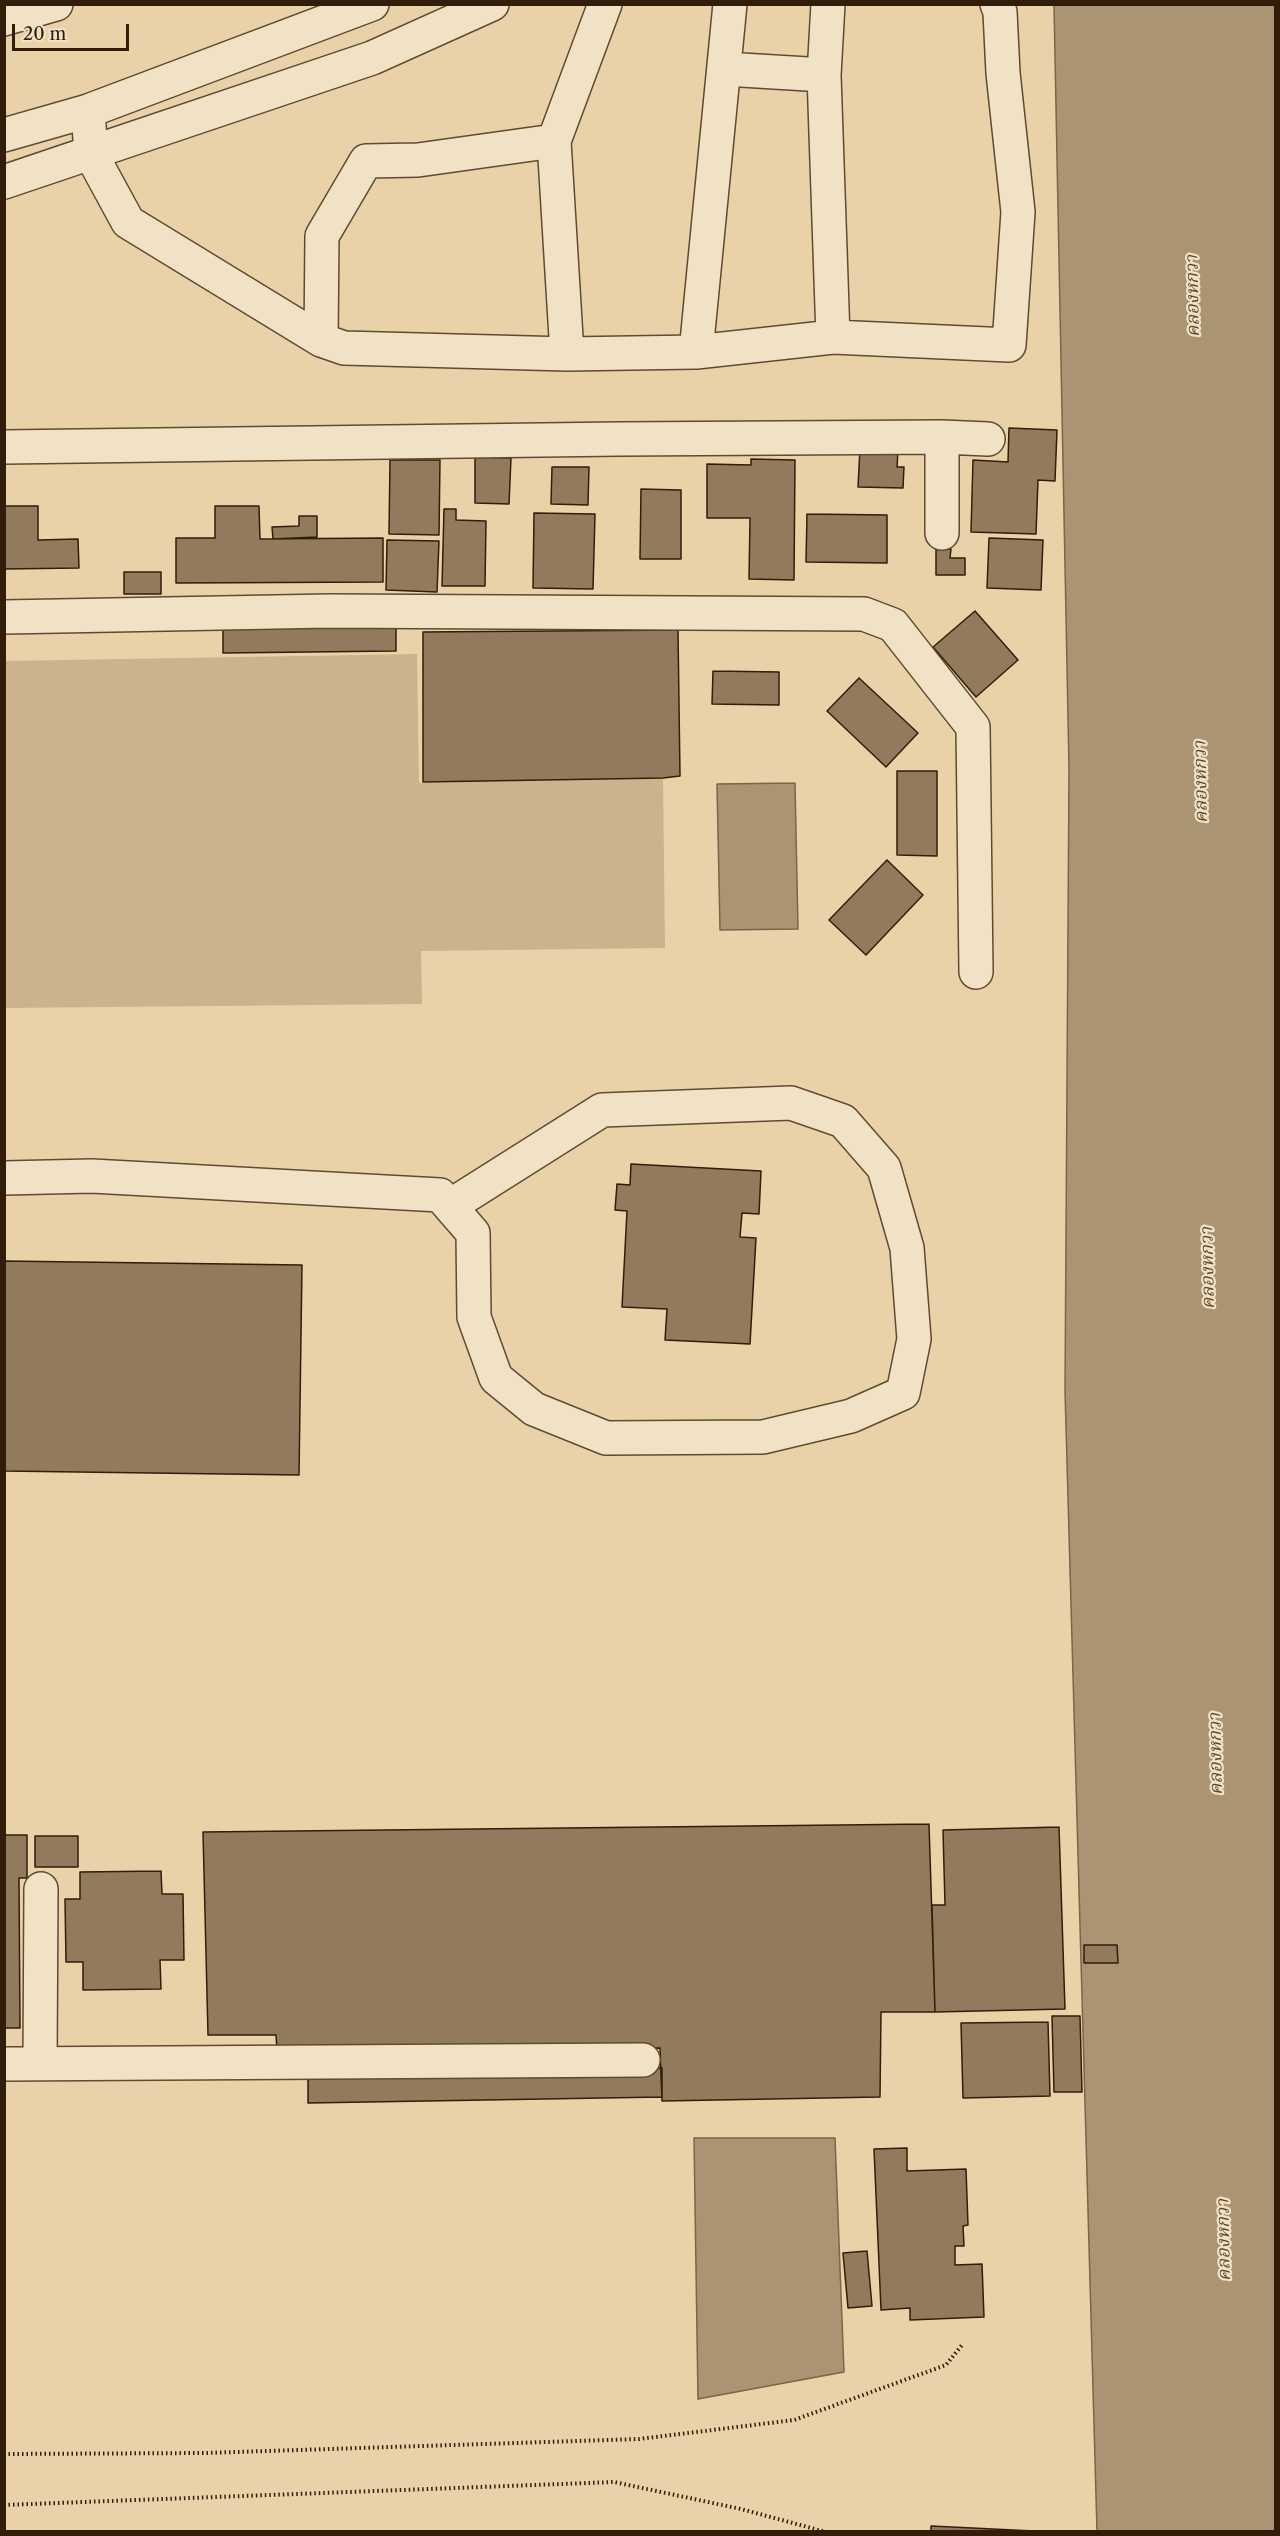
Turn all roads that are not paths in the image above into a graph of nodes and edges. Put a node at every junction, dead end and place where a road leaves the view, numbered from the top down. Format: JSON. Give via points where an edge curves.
{"nodes":[{"id":1,"x":56,"y":4,"type":"edge"},
{"id":2,"x":492,"y":4,"type":"edge"},
{"id":3,"x":604,"y":4,"type":"edge"},
{"id":4,"x":730,"y":4,"type":"edge"},
{"id":5,"x":828,"y":4,"type":"edge"},
{"id":6,"x":997,"y":4,"type":"edge"},
{"id":7,"x":331,"y":12,"type":"edge"},
{"id":8,"x":4,"y":19,"type":"edge"},
{"id":9,"x":725,"y":69,"type":"junction"},
{"id":10,"x":336,"y":70,"type":"junction"},
{"id":11,"x":824,"y":75,"type":"junction"},
{"id":12,"x":88,"y":111,"type":"junction"},
{"id":13,"x":4,"y":135,"type":"edge"},
{"id":14,"x":554,"y":141,"type":"junction"},
{"id":15,"x":91,"y":154,"type":"junction"},
{"id":16,"x":4,"y":182,"type":"edge"},
{"id":17,"x":833,"y":337,"type":"junction"},
{"id":18,"x":321,"y":340,"type":"junction"},
{"id":19,"x":696,"y":352,"type":"junction"},
{"id":20,"x":567,"y":354,"type":"junction"},
{"id":21,"x":942,"y":437,"type":"junction"},
{"id":22,"x":988,"y":439,"type":"dead end"},
{"id":23,"x":4,"y":447,"type":"edge"},
{"id":24,"x":942,"y":533,"type":"dead end"},
{"id":25,"x":4,"y":617,"type":"edge"},
{"id":26,"x":976,"y":972,"type":"dead end"},
{"id":27,"x":4,"y":1178,"type":"edge"},
{"id":28,"x":450,"y":1206,"type":"junction"},
{"id":29,"x":41,"y":1889,"type":"dead end"},
{"id":30,"x":643,"y":2060,"type":"dead end"},
{"id":31,"x":40,"y":2063,"type":"junction"},
{"id":32,"x":4,"y":2064,"type":"edge"}],
"edges":[{"from":1,"to":8,"type":"street"},
{"from":2,"to":10,"type":"street"},
{"from":3,"to":14,"type":"street"},
{"from":4,"to":9,"type":"street"},
{"from":5,"to":11,"type":"street"},
{"from":6,"to":17,"type":"street","via":[[1018,212],[1009,345]]},
{"from":7,"to":10,"type":"street"},
{"from":7,"to":12,"type":"street"},
{"from":9,"to":11,"type":"street"},
{"from":9,"to":19,"type":"street"},
{"from":10,"to":15,"type":"street"},
{"from":11,"to":17,"type":"street"},
{"from":12,"to":13,"type":"street"},
{"from":12,"to":15,"type":"street"},
{"from":14,"to":18,"type":"street","via":[[418,160],[366,161],[322,236]]},
{"from":14,"to":20,"type":"street"},
{"from":15,"to":16,"type":"street"},
{"from":15,"to":18,"type":"street","via":[[128,222]]},
{"from":17,"to":19,"type":"street"},
{"from":18,"to":20,"type":"street","via":[[344,348]]},
{"from":19,"to":20,"type":"street"},
{"from":21,"to":22,"type":"street"},
{"from":21,"to":23,"type":"street"},
{"from":21,"to":24,"type":"street"},
{"from":25,"to":26,"type":"street","via":[[329,611],[864,614],[893,625],[973,727]]},
{"from":27,"to":28,"type":"street","via":[[92,1176],[440,1195]]},
{"from":28,"to":28,"type":"street","via":[[602,1110],[791,1103],[843,1121],[884,1168],[908,1248],[914,1339],[903,1393],[851,1416],[763,1437],[606,1438],[534,1409],[496,1378],[474,1317],[473,1233]]},
{"from":29,"to":31,"type":"street"},
{"from":30,"to":31,"type":"street"},
{"from":31,"to":32,"type":"street"}]}
